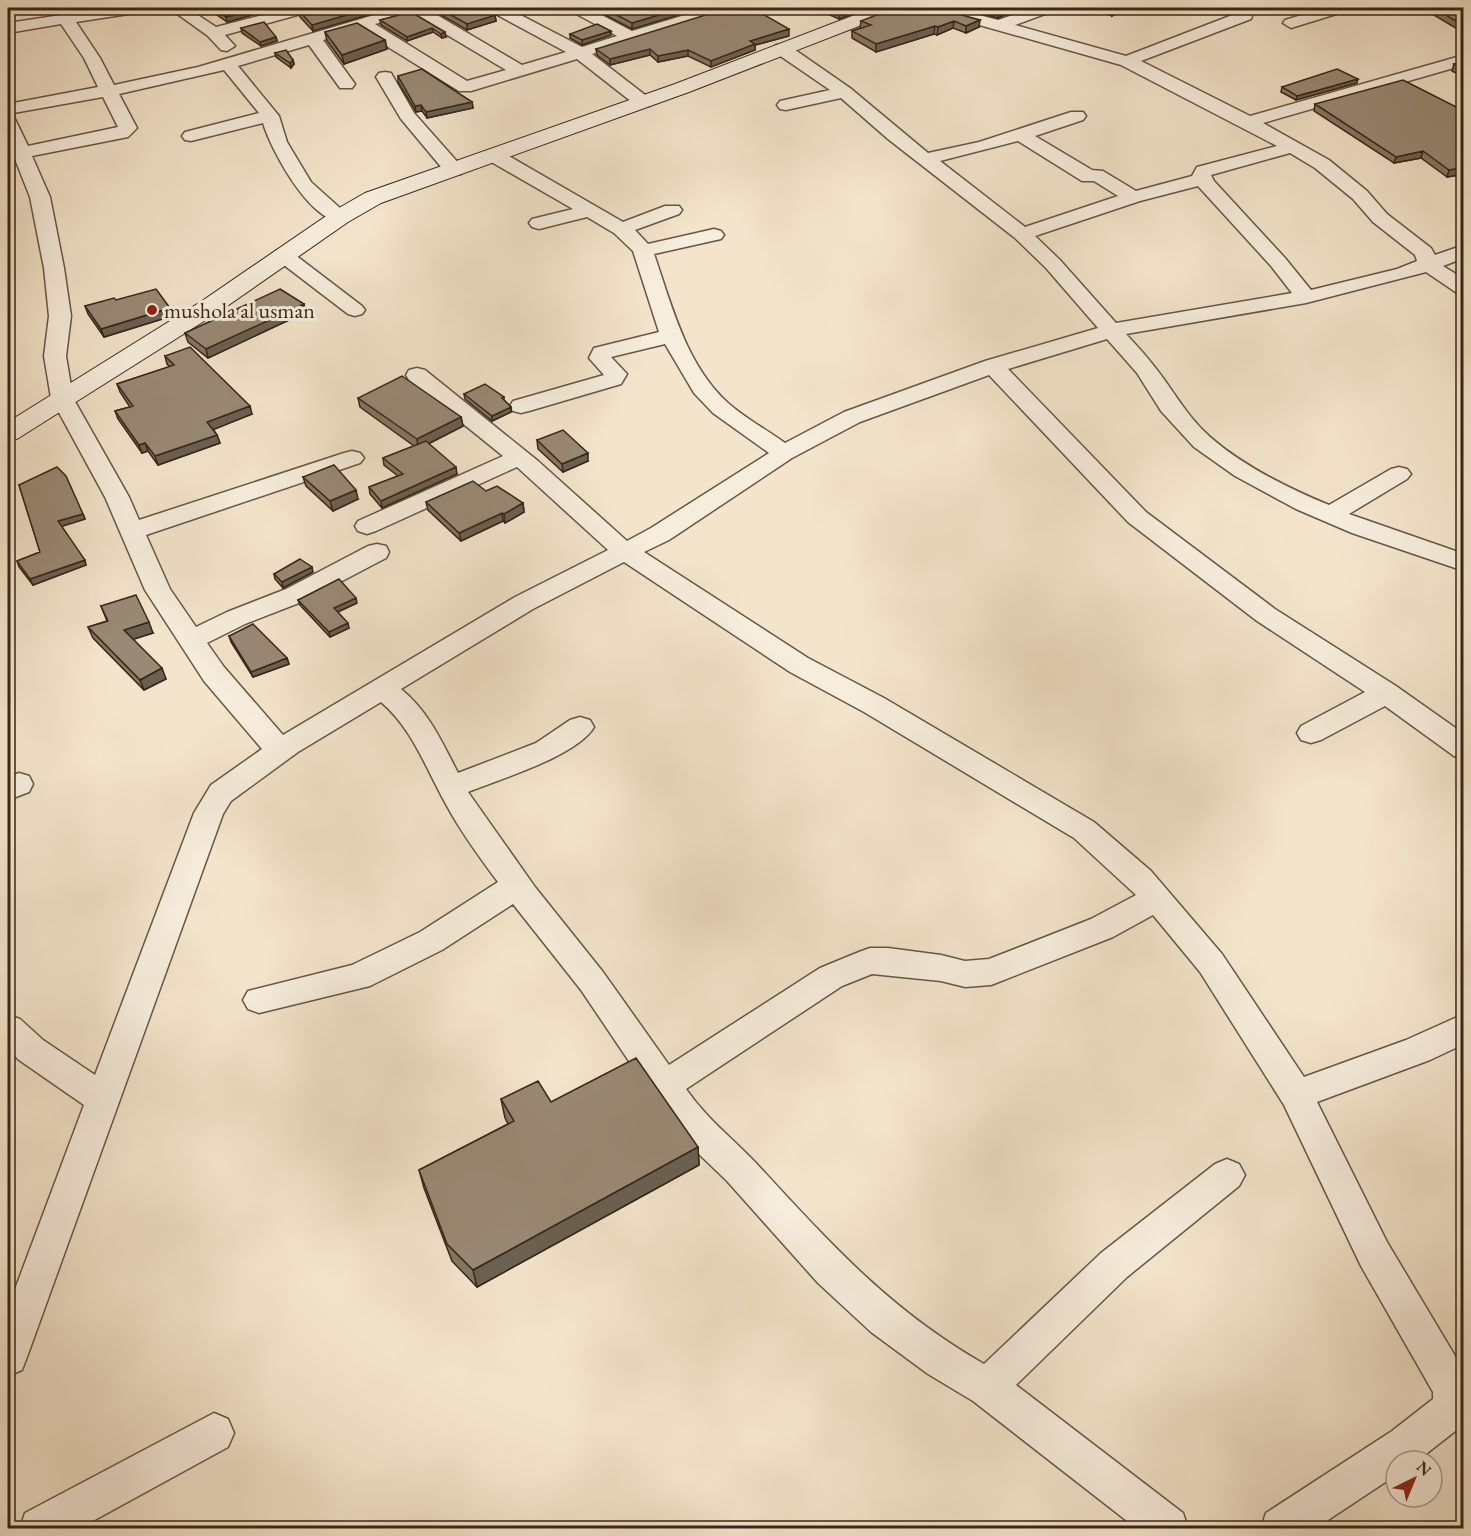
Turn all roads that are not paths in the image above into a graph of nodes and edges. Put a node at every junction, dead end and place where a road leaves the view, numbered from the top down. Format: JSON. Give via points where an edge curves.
{"nodes":[{"id":1,"x":135,"y":8,"type":"edge"},
{"id":2,"x":204,"y":8,"type":"edge"},
{"id":3,"x":306,"y":8,"type":"edge"},
{"id":4,"x":350,"y":8,"type":"edge"},
{"id":5,"x":414,"y":8,"type":"edge"},
{"id":6,"x":496,"y":8,"type":"edge"},
{"id":7,"x":577,"y":8,"type":"edge"},
{"id":8,"x":723,"y":8,"type":"edge"},
{"id":9,"x":888,"y":8,"type":"edge"},
{"id":10,"x":936,"y":8,"type":"edge"},
{"id":11,"x":1047,"y":8,"type":"edge"},
{"id":12,"x":1235,"y":8,"type":"edge"},
{"id":13,"x":1340,"y":8,"type":"edge"},
{"id":14,"x":180,"y":10,"type":"edge"},
{"id":15,"x":662,"y":12,"type":"edge"},
{"id":16,"x":66,"y":19,"type":"junction"},
{"id":17,"x":366,"y":21,"type":"junction"},
{"id":18,"x":679,"y":22,"type":"junction"},
{"id":19,"x":1291,"y":23,"type":"dead end"},
{"id":20,"x":998,"y":26,"type":"junction"},
{"id":21,"x":8,"y":28,"type":"edge"},
{"id":22,"x":214,"y":33,"type":"junction"},
{"id":23,"x":311,"y":37,"type":"junction"},
{"id":24,"x":631,"y":37,"type":"junction"},
{"id":25,"x":782,"y":49,"type":"junction"},
{"id":26,"x":580,"y":53,"type":"junction"},
{"id":27,"x":1464,"y":60,"type":"edge"},
{"id":28,"x":1127,"y":61,"type":"junction"},
{"id":29,"x":234,"y":62,"type":"junction"},
{"id":30,"x":520,"y":71,"type":"junction"},
{"id":31,"x":385,"y":77,"type":"dead end"},
{"id":32,"x":346,"y":84,"type":"dead end"},
{"id":33,"x":110,"y":91,"type":"junction"},
{"id":34,"x":844,"y":92,"type":"junction"},
{"id":35,"x":644,"y":102,"type":"junction"},
{"id":36,"x":786,"y":105,"type":"dead end"},
{"id":37,"x":8,"y":109,"type":"edge"},
{"id":38,"x":270,"y":116,"type":"junction"},
{"id":39,"x":1077,"y":116,"type":"dead end"},
{"id":40,"x":8,"y":121,"type":"edge"},
{"id":41,"x":1248,"y":122,"type":"junction"},
{"id":42,"x":1021,"y":135,"type":"junction"},
{"id":43,"x":190,"y":136,"type":"dead end"},
{"id":44,"x":1293,"y":146,"type":"junction"},
{"id":45,"x":15,"y":153,"type":"edge"},
{"id":46,"x":495,"y":156,"type":"junction"},
{"id":47,"x":926,"y":159,"type":"junction"},
{"id":48,"x":454,"y":170,"type":"junction"},
{"id":49,"x":30,"y":176,"type":"junction"},
{"id":50,"x":1202,"y":178,"type":"junction"},
{"id":51,"x":8,"y":182,"type":"edge"},
{"id":52,"x":1133,"y":197,"type":"junction"},
{"id":53,"x":672,"y":210,"type":"dead end"},
{"id":54,"x":589,"y":211,"type":"junction"},
{"id":55,"x":340,"y":216,"type":"junction"},
{"id":56,"x":539,"y":223,"type":"dead end"},
{"id":57,"x":621,"y":229,"type":"junction"},
{"id":58,"x":1022,"y":234,"type":"junction"},
{"id":59,"x":714,"y":235,"type":"dead end"},
{"id":60,"x":643,"y":251,"type":"junction"},
{"id":61,"x":1464,"y":251,"type":"edge"},
{"id":62,"x":283,"y":255,"type":"junction"},
{"id":63,"x":1429,"y":266,"type":"junction"},
{"id":64,"x":1464,"y":289,"type":"edge"},
{"id":65,"x":1306,"y":297,"type":"junction"},
{"id":66,"x":355,"y":310,"type":"dead end"},
{"id":67,"x":1110,"y":332,"type":"junction"},
{"id":68,"x":671,"y":336,"type":"junction"},
{"id":69,"x":993,"y":366,"type":"junction"},
{"id":70,"x":417,"y":375,"type":"dead end"},
{"id":71,"x":62,"y":398,"type":"junction"},
{"id":72,"x":521,"y":405,"type":"dead end"},
{"id":73,"x":8,"y":433,"type":"edge"},
{"id":74,"x":784,"y":453,"type":"junction"},
{"id":75,"x":519,"y":457,"type":"junction"},
{"id":76,"x":352,"y":458,"type":"dead end"},
{"id":77,"x":1399,"y":474,"type":"dead end"},
{"id":78,"x":1330,"y":515,"type":"junction"},
{"id":79,"x":367,"y":526,"type":"dead end"},
{"id":80,"x":132,"y":531,"type":"junction"},
{"id":81,"x":624,"y":551,"type":"junction"},
{"id":82,"x":377,"y":552,"type":"dead end"},
{"id":83,"x":1464,"y":563,"type":"edge"},
{"id":84,"x":190,"y":640,"type":"junction"},
{"id":85,"x":382,"y":688,"type":"junction"},
{"id":86,"x":1386,"y":693,"type":"junction"},
{"id":87,"x":580,"y":727,"type":"dead end"},
{"id":88,"x":1311,"y":732,"type":"dead end"},
{"id":89,"x":1464,"y":749,"type":"edge"},
{"id":90,"x":280,"y":751,"type":"junction"},
{"id":91,"x":452,"y":787,"type":"junction"},
{"id":92,"x":516,"y":886,"type":"junction"},
{"id":93,"x":1156,"y":899,"type":"junction"},
{"id":94,"x":259,"y":1000,"type":"dead end"},
{"id":95,"x":1464,"y":1028,"type":"edge"},
{"id":96,"x":8,"y":1029,"type":"edge"},
{"id":97,"x":665,"y":1085,"type":"junction"},
{"id":98,"x":1296,"y":1095,"type":"junction"},
{"id":99,"x":103,"y":1099,"type":"junction"},
{"id":100,"x":1227,"y":1175,"type":"dead end"},
{"id":101,"x":8,"y":1357,"type":"edge"},
{"id":102,"x":987,"y":1387,"type":"junction"},
{"id":103,"x":214,"y":1433,"type":"dead end"},
{"id":104,"x":39,"y":1528,"type":"edge"},
{"id":105,"x":1168,"y":1528,"type":"edge"},
{"id":106,"x":1281,"y":1528,"type":"edge"}],
"edges":[{"from":1,"to":16,"type":"street"},
{"from":2,"to":14,"type":"street"},
{"from":3,"to":22,"type":"street"},
{"from":4,"to":17,"type":"street"},
{"from":5,"to":17,"type":"street"},
{"from":5,"to":30,"type":"street"},
{"from":6,"to":26,"type":"street"},
{"from":7,"to":24,"type":"street"},
{"from":8,"to":18,"type":"street"},
{"from":9,"to":25,"type":"main road"},
{"from":10,"to":20,"type":"street"},
{"from":11,"to":20,"type":"street"},
{"from":12,"to":28,"type":"street","via":[[1245,16]]},
{"from":13,"to":19,"type":"street"},
{"from":14,"to":22,"type":"street"},
{"from":15,"to":18,"type":"street"},
{"from":16,"to":21,"type":"street"},
{"from":16,"to":33,"type":"street"},
{"from":17,"to":23,"type":"street"},
{"from":17,"to":30,"type":"street","via":[[461,86]]},
{"from":18,"to":24,"type":"street"},
{"from":20,"to":28,"type":"street"},
{"from":22,"to":29,"type":"street"},
{"from":23,"to":29,"type":"street"},
{"from":23,"to":32,"type":"street"},
{"from":24,"to":26,"type":"street"},
{"from":25,"to":34,"type":"street"},
{"from":25,"to":35,"type":"main road"},
{"from":26,"to":30,"type":"street"},
{"from":26,"to":35,"type":"street"},
{"from":27,"to":41,"type":"street"},
{"from":28,"to":41,"type":"street"},
{"from":29,"to":33,"type":"street"},
{"from":29,"to":38,"type":"street"},
{"from":31,"to":48,"type":"street","via":[[407,115]]},
{"from":33,"to":37,"type":"street"},
{"from":33,"to":45,"type":"street","via":[[127,131]]},
{"from":34,"to":36,"type":"street"},
{"from":34,"to":47,"type":"street"},
{"from":35,"to":46,"type":"main road"},
{"from":38,"to":43,"type":"street"},
{"from":38,"to":55,"type":"street","via":[[278,142],[304,185]]},
{"from":39,"to":42,"type":"street"},
{"from":40,"to":45,"type":"street"},
{"from":41,"to":44,"type":"street"},
{"from":42,"to":47,"type":"street"},
{"from":42,"to":52,"type":"street","via":[[1089,177],[1096,175]]},
{"from":44,"to":50,"type":"street","via":[[1204,171],[1200,174]]},
{"from":44,"to":63,"type":"street","via":[[1360,195],[1380,218],[1424,252]]},
{"from":45,"to":49,"type":"street"},
{"from":46,"to":48,"type":"main road"},
{"from":46,"to":54,"type":"street"},
{"from":47,"to":58,"type":"street"},
{"from":48,"to":55,"type":"main road","via":[[372,198]]},
{"from":49,"to":51,"type":"street"},
{"from":49,"to":71,"type":"street","via":[[40,197],[54,268],[60,316],[55,356]]},
{"from":50,"to":52,"type":"street"},
{"from":50,"to":65,"type":"street"},
{"from":52,"to":58,"type":"street"},
{"from":53,"to":57,"type":"street"},
{"from":54,"to":56,"type":"street"},
{"from":54,"to":57,"type":"street"},
{"from":55,"to":62,"type":"main road"},
{"from":57,"to":60,"type":"street"},
{"from":58,"to":67,"type":"street","via":[[1053,264]]},
{"from":59,"to":60,"type":"street"},
{"from":60,"to":68,"type":"street"},
{"from":61,"to":63,"type":"street"},
{"from":62,"to":66,"type":"street"},
{"from":62,"to":71,"type":"main road","via":[[211,306]]},
{"from":63,"to":64,"type":"street"},
{"from":63,"to":65,"type":"street"},
{"from":65,"to":67,"type":"street"},
{"from":67,"to":69,"type":"street"},
{"from":67,"to":78,"type":"street","via":[[1146,370],[1169,406],[1202,442],[1267,485]]},
{"from":68,"to":72,"type":"street","via":[[602,353],[600,358],[616,374],[613,379]]},
{"from":68,"to":74,"type":"street","via":[[702,388],[721,408]]},
{"from":69,"to":74,"type":"street","via":[[852,417]]},
{"from":69,"to":86,"type":"street","via":[[1137,517],[1266,615]]},
{"from":70,"to":75,"type":"street"},
{"from":71,"to":73,"type":"main road"},
{"from":71,"to":80,"type":"street"},
{"from":74,"to":81,"type":"street","via":[[660,534]]},
{"from":75,"to":79,"type":"street"},
{"from":75,"to":81,"type":"street"},
{"from":76,"to":80,"type":"street"},
{"from":77,"to":78,"type":"street"},
{"from":78,"to":83,"type":"street"},
{"from":80,"to":84,"type":"street","via":[[158,590]]},
{"from":81,"to":85,"type":"street","via":[[524,603]]},
{"from":81,"to":93,"type":"street","via":[[799,665],[1084,830],[1140,879]]},
{"from":82,"to":84,"type":"street","via":[[295,595]]},
{"from":84,"to":90,"type":"street"},
{"from":85,"to":90,"type":"street"},
{"from":85,"to":91,"type":"street","via":[[418,723]]},
{"from":86,"to":88,"type":"street"},
{"from":86,"to":89,"type":"street"},
{"from":87,"to":91,"type":"street","via":[[546,750]]},
{"from":90,"to":99,"type":"street","via":[[214,801]]},
{"from":91,"to":92,"type":"street"},
{"from":92,"to":94,"type":"street","via":[[431,941],[359,977]]},
{"from":92,"to":97,"type":"street","via":[[592,981]]},
{"from":93,"to":97,"type":"street","via":[[1102,928],[991,972],[965,974],[870,961],[831,977]]},
{"from":93,"to":98,"type":"street","via":[[1211,963]]},
{"from":95,"to":98,"type":"street","via":[[1418,1050]]},
{"from":96,"to":99,"type":"street","via":[[31,1050]]},
{"from":97,"to":102,"type":"street","via":[[690,1123],[739,1170],[831,1271],[884,1319],[942,1361]]},
{"from":98,"to":106,"type":"street","via":[[1374,1254],[1452,1388],[1452,1405],[1406,1445]]},
{"from":99,"to":101,"type":"street"},
{"from":100,"to":102,"type":"street","via":[[1114,1265]]},
{"from":102,"to":105,"type":"street"},
{"from":103,"to":104,"type":"street"}]}
